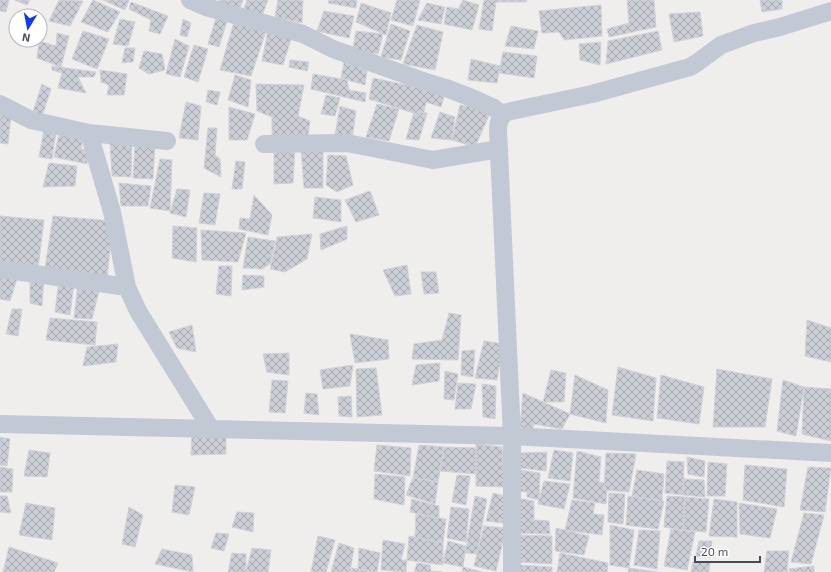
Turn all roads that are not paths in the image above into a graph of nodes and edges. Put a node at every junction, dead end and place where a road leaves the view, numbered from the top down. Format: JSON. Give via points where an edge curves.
{"nodes":[{"id":1,"x":190,"y":0,"type":"edge"},
{"id":2,"x":831,"y":12,"type":"edge"},
{"id":3,"x":0,"y":104,"type":"edge"},
{"id":4,"x":503,"y":115,"type":"junction"},
{"id":5,"x":88,"y":133,"type":"junction"},
{"id":6,"x":167,"y":141,"type":"dead end"},
{"id":7,"x":264,"y":144,"type":"dead end"},
{"id":8,"x":499,"y":150,"type":"junction"},
{"id":9,"x":0,"y":269,"type":"edge"},
{"id":10,"x":126,"y":287,"type":"junction"},
{"id":11,"x":0,"y":424,"type":"edge"},
{"id":12,"x":211,"y":429,"type":"junction"},
{"id":13,"x":512,"y":436,"type":"junction"},
{"id":14,"x":831,"y":453,"type":"edge"},
{"id":15,"x":512,"y":572,"type":"edge"}],
"edges":[{"from":1,"to":4,"type":"street","via":[[206,7],[303,34],[333,49],[472,98]]},
{"from":2,"to":4,"type":"street","via":[[754,33],[721,45],[690,67]]},
{"from":3,"to":5,"type":"street","via":[[31,120]]},
{"from":4,"to":8,"type":"street","via":[[498,124]]},
{"from":5,"to":6,"type":"street"},
{"from":5,"to":10,"type":"street","via":[[112,212]]},
{"from":7,"to":8,"type":"street","via":[[347,143],[433,160]]},
{"from":8,"to":13,"type":"street"},
{"from":9,"to":10,"type":"street"},
{"from":10,"to":12,"type":"street","via":[[138,311]]},
{"from":11,"to":12,"type":"street"},
{"from":12,"to":13,"type":"street"},
{"from":13,"to":14,"type":"street"},
{"from":13,"to":15,"type":"street"}]}
